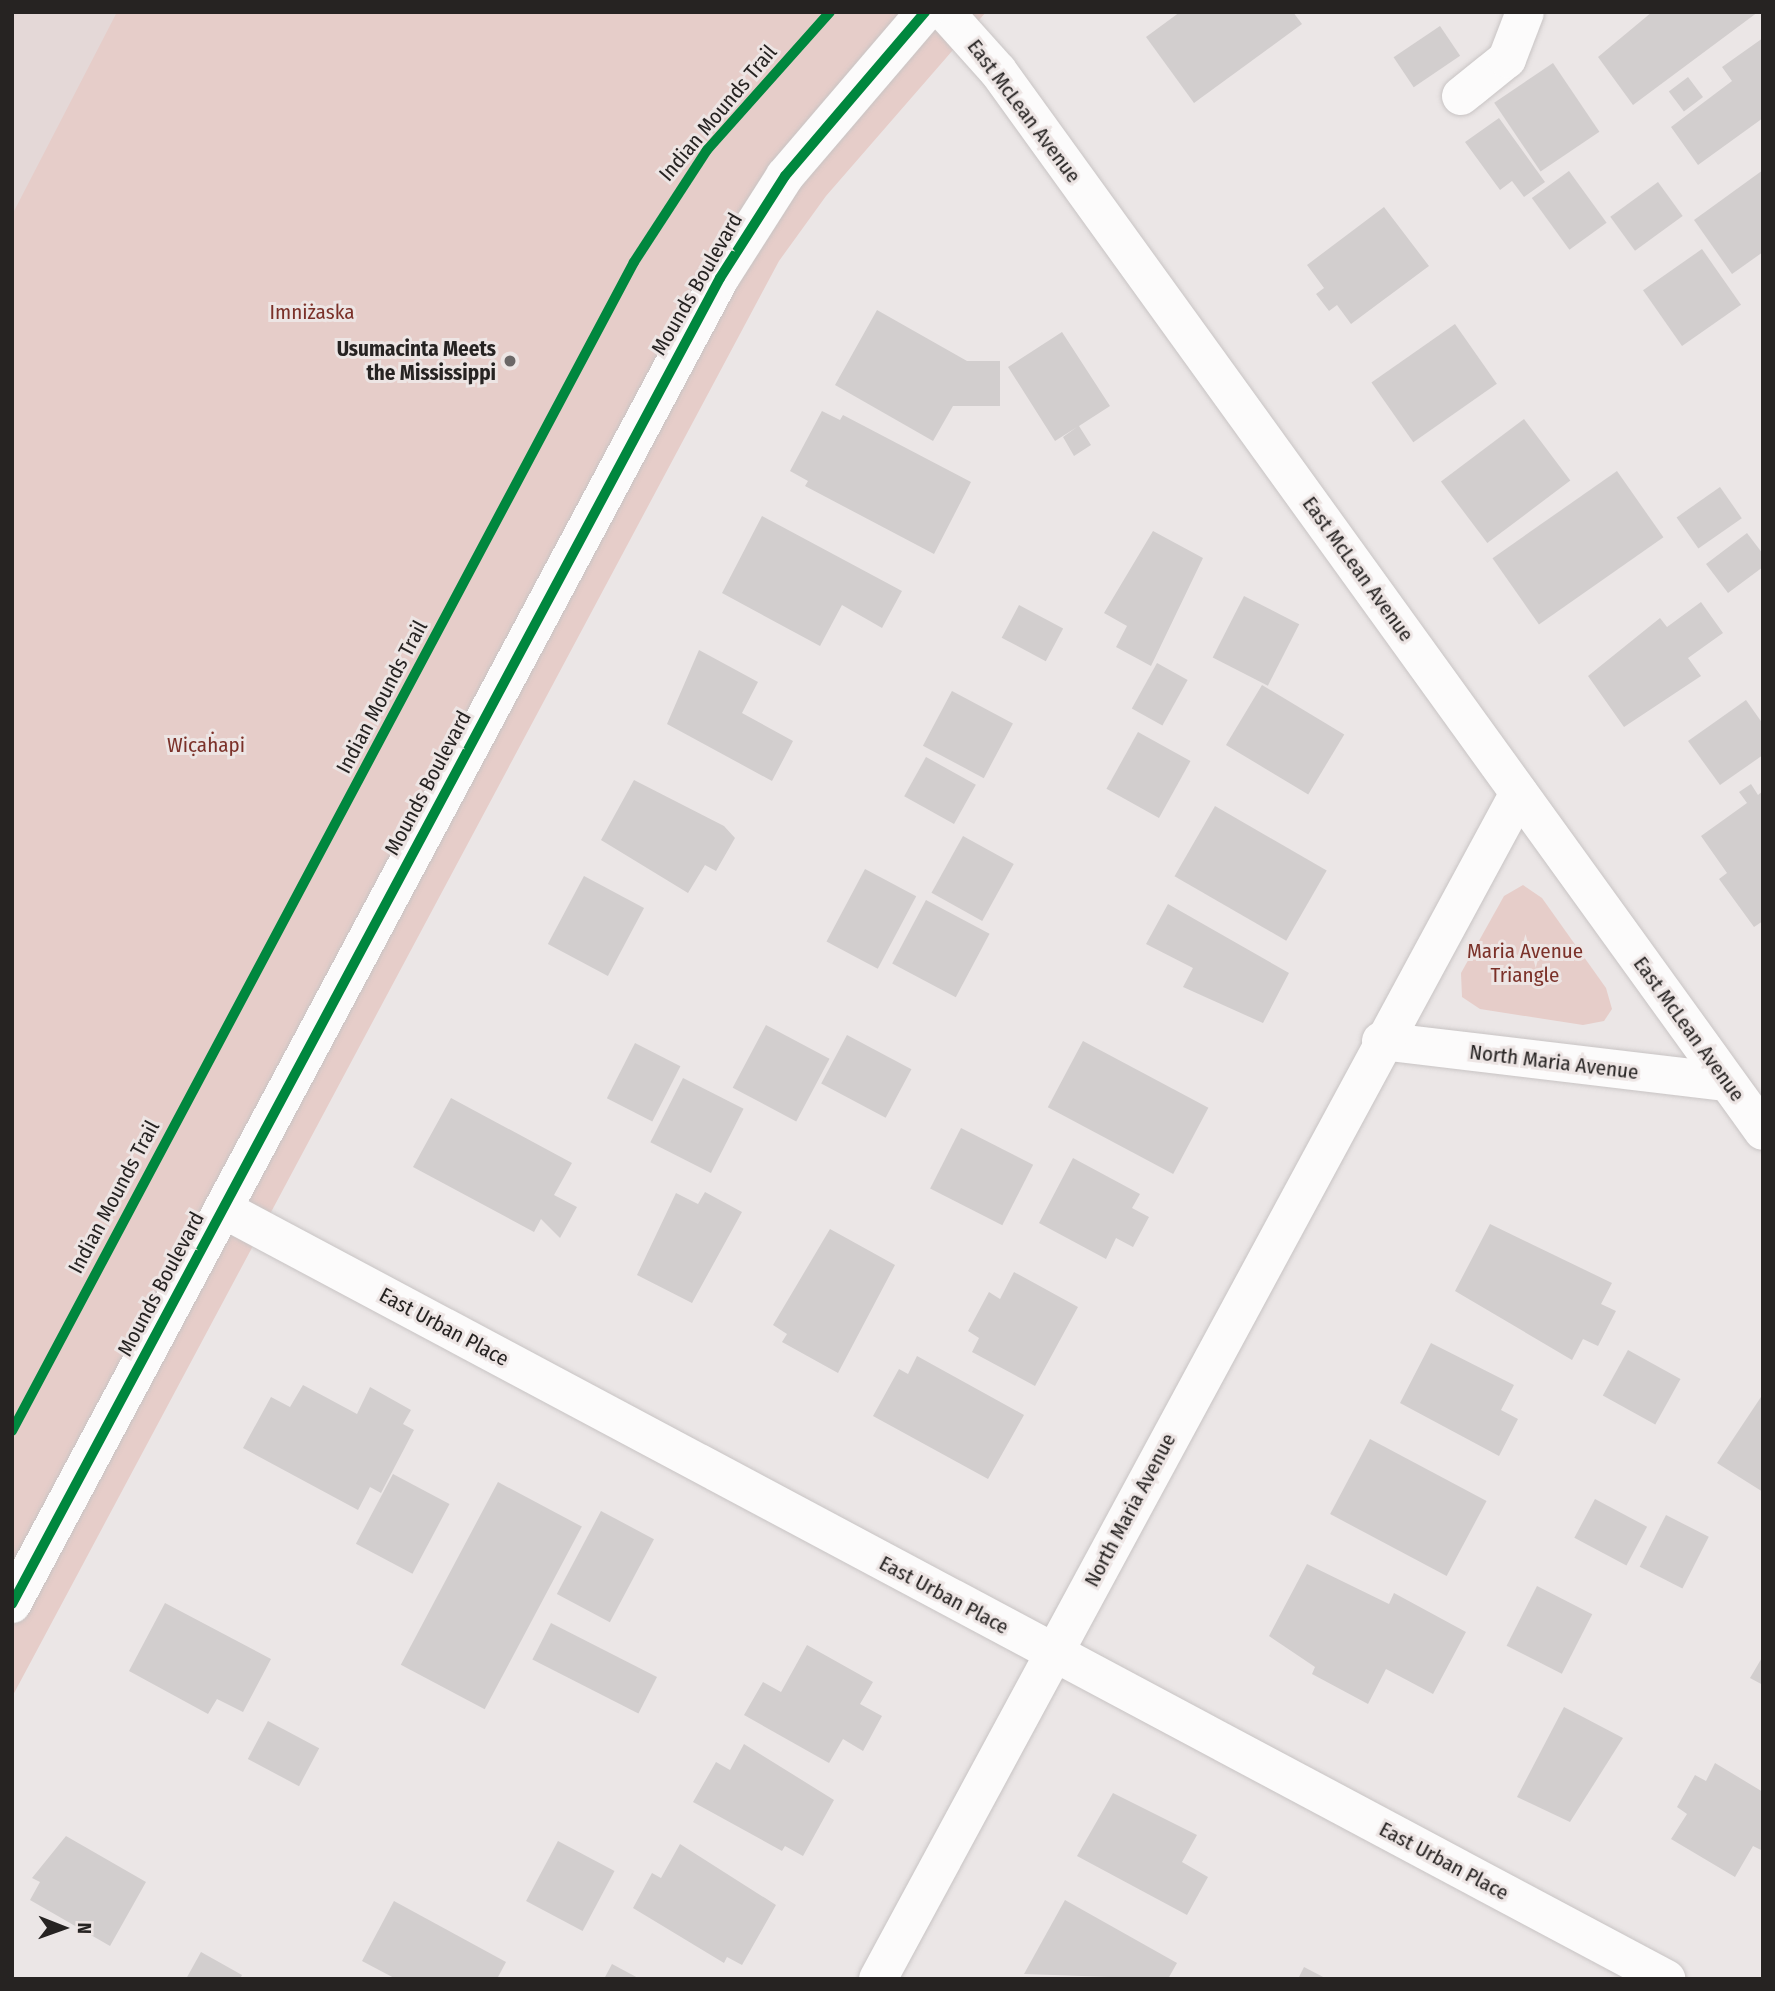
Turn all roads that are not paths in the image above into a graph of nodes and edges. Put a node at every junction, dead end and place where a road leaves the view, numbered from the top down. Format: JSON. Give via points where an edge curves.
{"nodes":[{"id":1,"x":925,"y":12,"type":"edge"},
{"id":2,"x":945,"y":12,"type":"edge"},
{"id":3,"x":1525,"y":12,"type":"edge"},
{"id":4,"x":1461,"y":96,"type":"dead end"},
{"id":5,"x":1519,"y":793,"type":"junction"},
{"id":6,"x":1381,"y":1041,"type":"junction"},
{"id":7,"x":1727,"y":1082,"type":"junction"},
{"id":8,"x":1758,"y":1116,"type":"edge"},
{"id":9,"x":223,"y":1209,"type":"junction"},
{"id":10,"x":12,"y":1604,"type":"edge"},
{"id":11,"x":1053,"y":1654,"type":"junction"},
{"id":12,"x":878,"y":1979,"type":"edge"},
{"id":13,"x":1666,"y":1979,"type":"edge"}],
"edges":[{"from":1,"to":9,"type":"street","name":"Mounds Boulevard","via":[[785,176],[741,241]]},
{"from":2,"to":5,"type":"street","name":"East McLean Avenue","via":[[992,64]]},
{"from":3,"to":4,"type":"street","via":[[1507,59]]},
{"from":5,"to":6,"type":"street","name":"North Maria Avenue"},
{"from":5,"to":7,"type":"street","name":"East McLean Avenue"},
{"from":6,"to":7,"type":"street","name":"North Maria Avenue"},
{"from":6,"to":11,"type":"street","name":"North Maria Avenue"},
{"from":7,"to":8,"type":"street","name":"East McLean Avenue"},
{"from":9,"to":10,"type":"street","name":"Mounds Boulevard"},
{"from":9,"to":11,"type":"street","name":"East Urban Place"},
{"from":11,"to":12,"type":"street","name":"North Maria Avenue"},
{"from":11,"to":13,"type":"street","name":"East Urban Place"}]}
